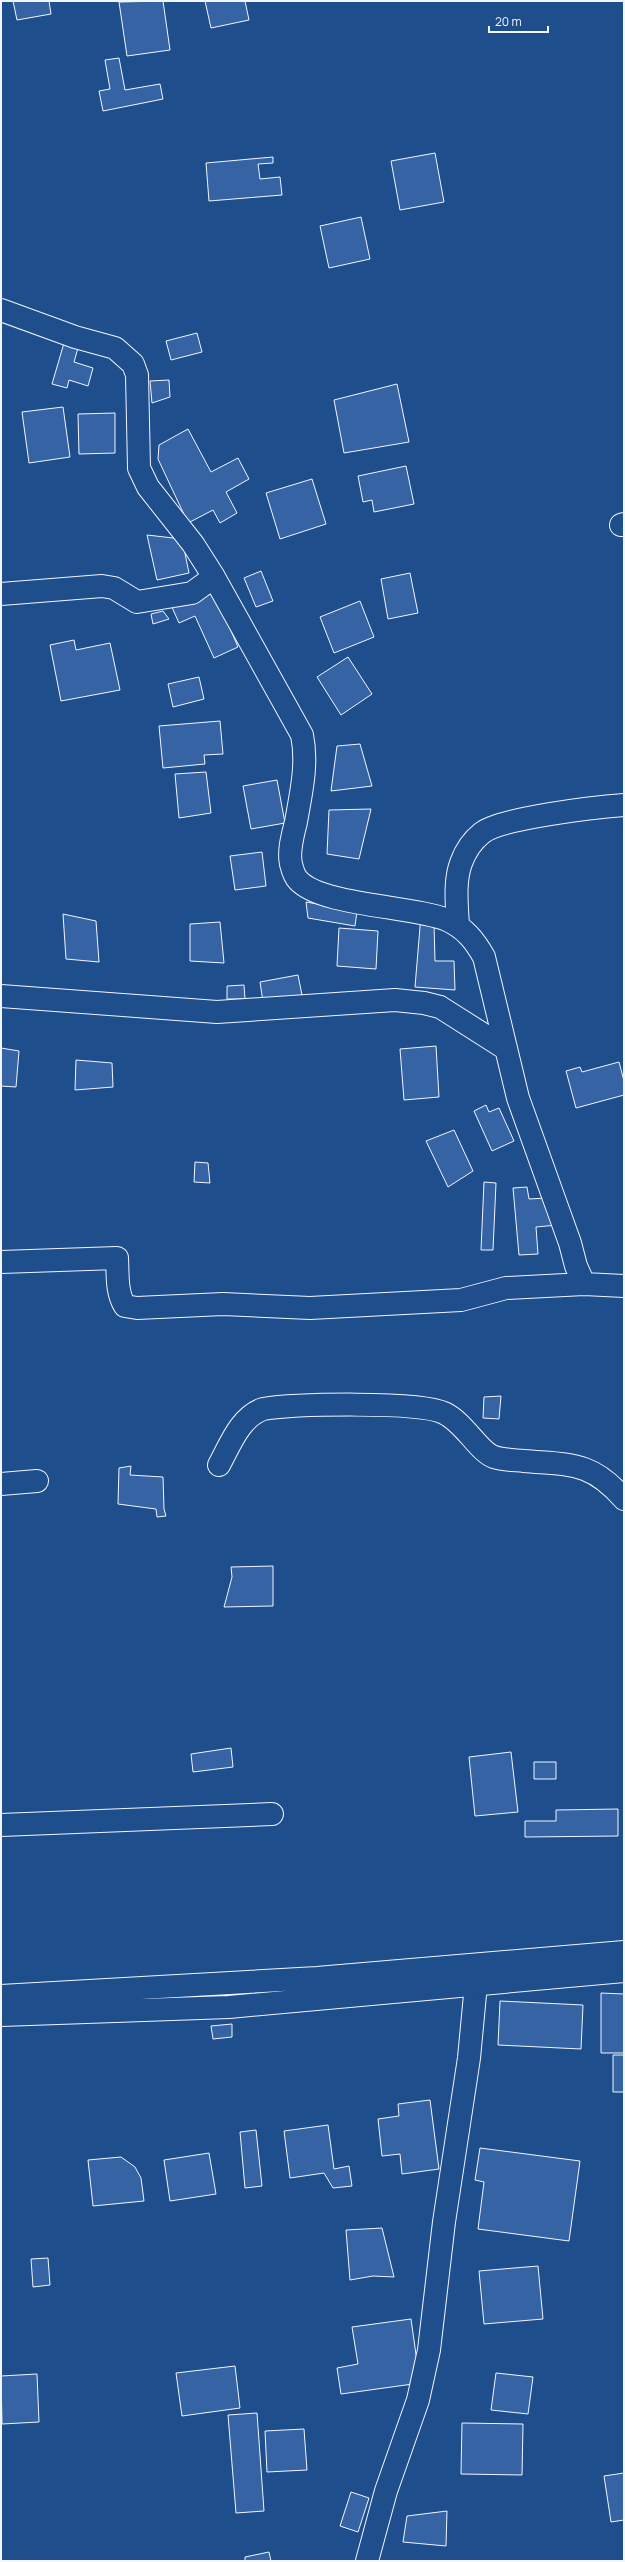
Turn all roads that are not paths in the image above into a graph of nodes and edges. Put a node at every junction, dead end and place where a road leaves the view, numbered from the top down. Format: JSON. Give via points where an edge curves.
{"nodes":[{"id":1,"x":1,"y":310,"type":"edge"},
{"id":2,"x":214,"y":577,"type":"junction"},
{"id":3,"x":1,"y":594,"type":"edge"},
{"id":4,"x":624,"y":805,"type":"edge"},
{"id":5,"x":458,"y":926,"type":"junction"},
{"id":6,"x":1,"y":996,"type":"edge"},
{"id":7,"x":506,"y":1049,"type":"junction"},
{"id":8,"x":1,"y":1262,"type":"edge"},
{"id":9,"x":584,"y":1284,"type":"junction"},
{"id":10,"x":624,"y":1286,"type":"edge"},
{"id":11,"x":219,"y":1465,"type":"dead end"},
{"id":12,"x":37,"y":1481,"type":"dead end"},
{"id":13,"x":1,"y":1484,"type":"edge"},
{"id":14,"x":624,"y":1499,"type":"edge"},
{"id":15,"x":272,"y":1814,"type":"dead end"},
{"id":16,"x":1,"y":1825,"type":"edge"},
{"id":17,"x":624,"y":1952,"type":"edge"},
{"id":18,"x":624,"y":1972,"type":"edge"},
{"id":19,"x":475,"y":1975,"type":"junction"},
{"id":20,"x":1,"y":1996,"type":"edge"},
{"id":21,"x":1,"y":2015,"type":"edge"},
{"id":22,"x":368,"y":2561,"type":"edge"}],
"edges":[{"from":1,"to":2,"type":"street","via":[[75,337],[115,348],[133,364],[137,375],[139,468],[148,487],[193,544]]},
{"from":2,"to":3,"type":"street","via":[[192,593],[137,602],[114,588],[102,586]]},
{"from":2,"to":5,"type":"street","via":[[302,735],[305,749],[303,783],[291,847],[291,863],[298,880],[311,889],[337,898],[446,919]]},
{"from":4,"to":5,"type":"street","via":[[515,821],[482,833],[472,843],[461,862],[457,894]]},
{"from":5,"to":7,"type":"street","via":[[474,938],[484,957]]},
{"from":6,"to":7,"type":"street","via":[[217,1012],[395,1000],[424,1002],[440,1007]]},
{"from":7,"to":9,"type":"street","via":[[518,1098]]},
{"from":8,"to":9,"type":"street","via":[[117,1258],[118,1290],[121,1300],[125,1306],[137,1308],[223,1304],[310,1308],[461,1300],[506,1288]]},
{"from":9,"to":10,"type":"street"},
{"from":11,"to":14,"type":"street","via":[[244,1421],[263,1409],[417,1407],[443,1412],[452,1417],[493,1457],[570,1465],[593,1471],[606,1480]]},
{"from":12,"to":13,"type":"street"},
{"from":15,"to":16,"type":"street"},
{"from":17,"to":19,"type":"street"},
{"from":18,"to":19,"type":"street"},
{"from":19,"to":20,"type":"street"},
{"from":19,"to":21,"type":"street","via":[[229,2007]]},
{"from":19,"to":22,"type":"street","via":[[469,2058],[443,2230],[429,2350],[418,2400],[386,2491]]}]}
